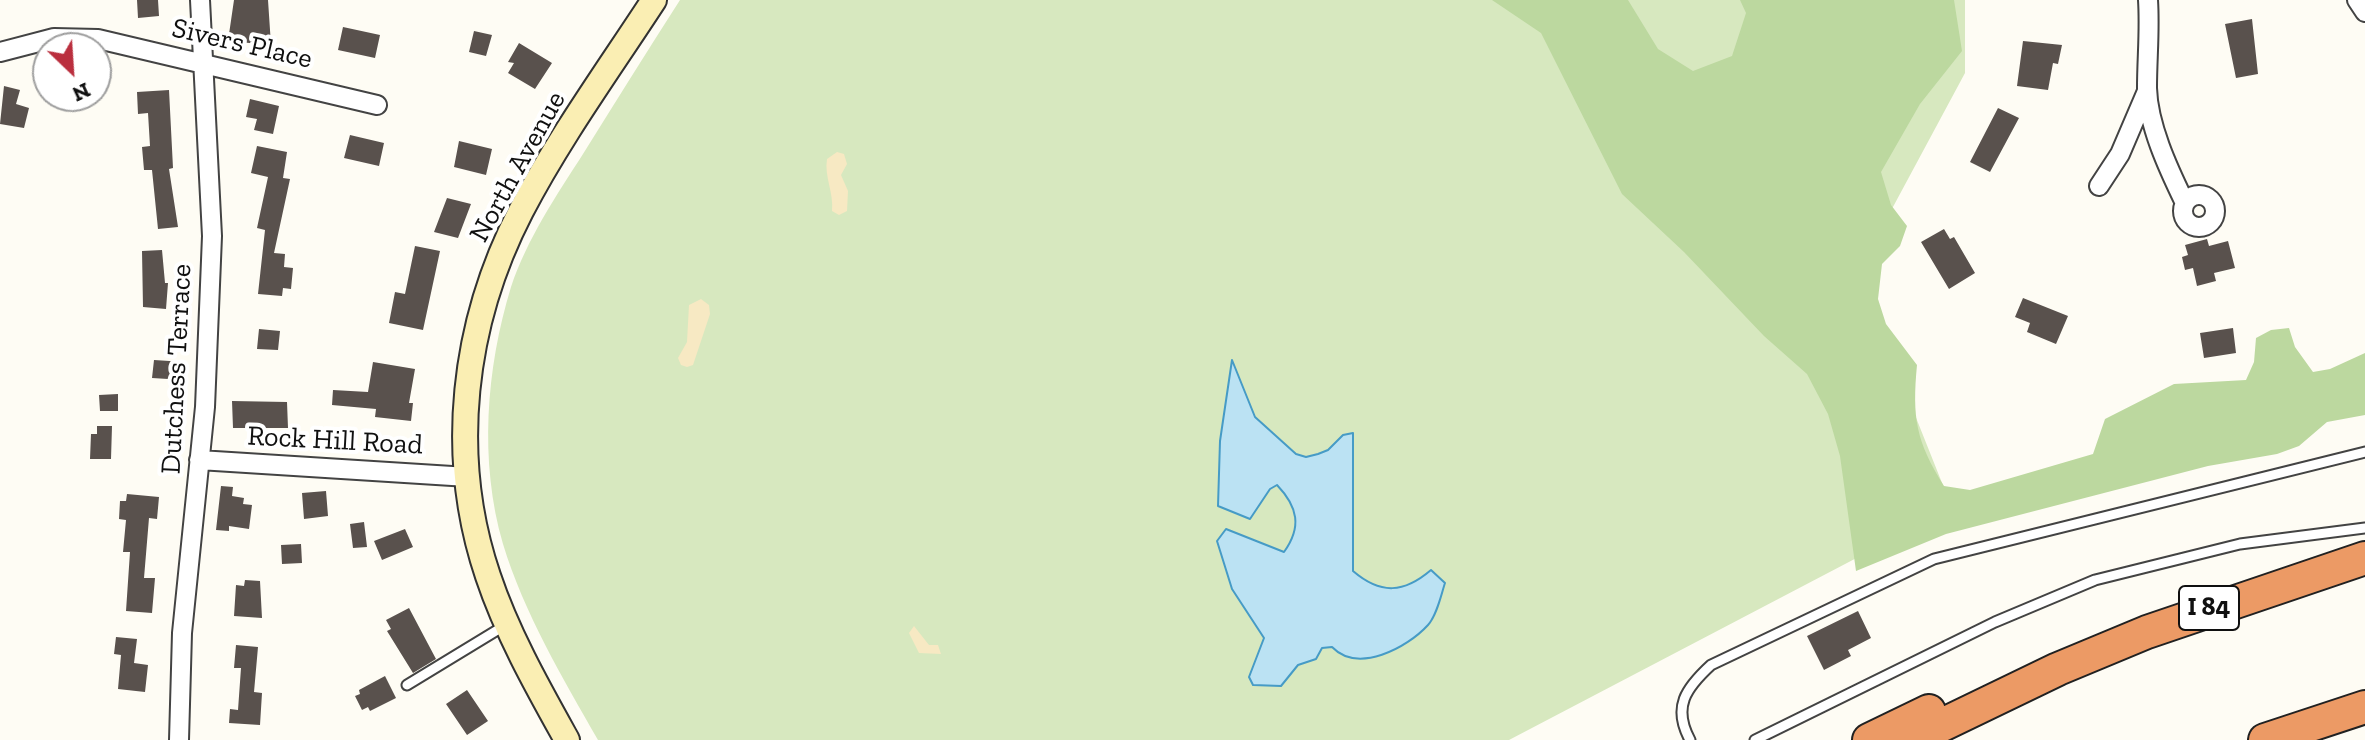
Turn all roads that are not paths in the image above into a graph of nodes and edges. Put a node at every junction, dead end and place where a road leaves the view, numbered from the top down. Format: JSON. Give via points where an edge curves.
{"nodes":[{"id":1,"x":200,"y":0,"type":"edge"},
{"id":2,"x":654,"y":0,"type":"edge"},
{"id":3,"x":2148,"y":0,"type":"edge"},
{"id":4,"x":2357,"y":0,"type":"edge"},
{"id":5,"x":2365,"y":12,"type":"edge"},
{"id":6,"x":0,"y":52,"type":"edge"},
{"id":7,"x":203,"y":62,"type":"junction"},
{"id":8,"x":2147,"y":91,"type":"junction"},
{"id":9,"x":377,"y":105,"type":"dead end"},
{"id":10,"x":2099,"y":186,"type":"dead end"},
{"id":11,"x":2184,"y":201,"type":"dead end"},
{"id":12,"x":2365,"y":452,"type":"edge"},
{"id":13,"x":199,"y":460,"type":"junction"},
{"id":14,"x":468,"y":477,"type":"junction"},
{"id":15,"x":2365,"y":528,"type":"edge"},
{"id":16,"x":2365,"y":558,"type":"edge"},
{"id":17,"x":507,"y":624,"type":"junction"},
{"id":18,"x":2058,"y":669,"type":"junction"},
{"id":19,"x":407,"y":685,"type":"dead end"},
{"id":20,"x":2365,"y":707,"type":"edge"},
{"id":21,"x":179,"y":740,"type":"edge"},
{"id":22,"x":567,"y":740,"type":"edge"},
{"id":23,"x":1690,"y":740,"type":"edge"},
{"id":24,"x":1755,"y":740,"type":"edge"},
{"id":25,"x":1869,"y":740,"type":"edge"},
{"id":26,"x":1911,"y":740,"type":"edge"},
{"id":27,"x":2265,"y":740,"type":"edge"}],
"edges":[{"from":1,"to":7,"type":"street","name":"Dutchess Terrace"},
{"from":2,"to":14,"type":"main road","name":"North Avenue","via":[[535,186],[498,262],[470,362],[465,408]]},
{"from":3,"to":8,"type":"street"},
{"from":4,"to":5,"type":"street"},
{"from":6,"to":7,"type":"street","name":"Sivers Place","via":[[54,38],[98,39]]},
{"from":7,"to":9,"type":"street","name":"Sivers Place"},
{"from":7,"to":13,"type":"street","name":"Dutchess Terrace","via":[[212,236]]},
{"from":8,"to":10,"type":"street","via":[[2120,154]]},
{"from":8,"to":11,"type":"street"},
{"from":12,"to":23,"type":"lane","via":[[1934,559],[1711,665],[1680,704],[1681,725]]},
{"from":13,"to":14,"type":"street","name":"Rock Hill Road"},
{"from":13,"to":21,"type":"street","name":"Dutchess Terrace","via":[[182,633]]},
{"from":14,"to":17,"type":"main road","name":"North Avenue","via":[[480,549]]},
{"from":15,"to":24,"type":"lane","via":[[2214,549],[2082,584]]},
{"from":16,"to":18,"type":"highway","number":"I 84","via":[[2203,611]]},
{"from":17,"to":19,"type":"lane"},
{"from":17,"to":22,"type":"main road","name":"North Avenue"},
{"from":18,"to":25,"type":"highway","via":[[1931,711]]},
{"from":18,"to":26,"type":"highway","number":"I 84"},
{"from":20,"to":27,"type":"highway"}]}
